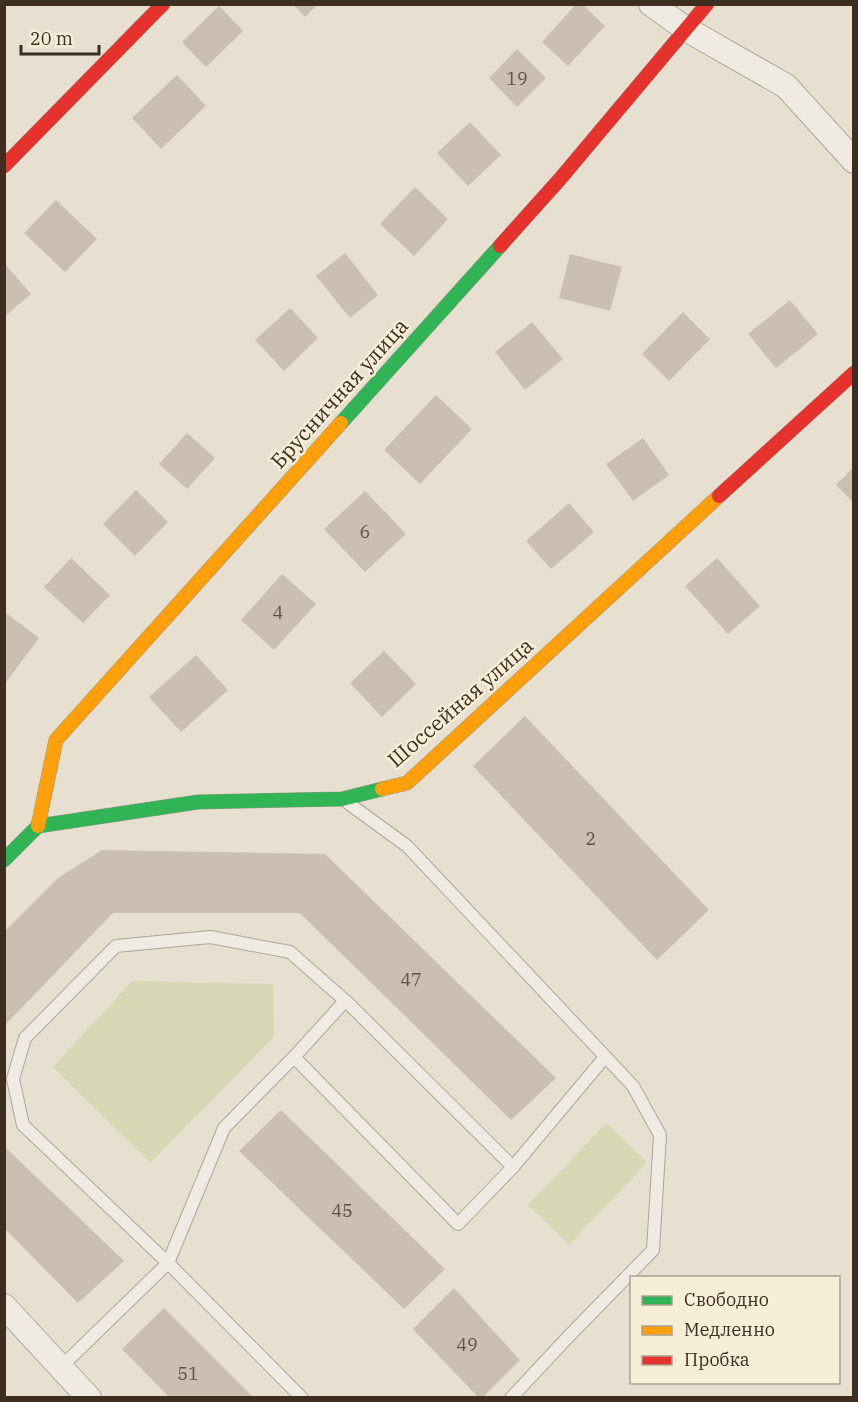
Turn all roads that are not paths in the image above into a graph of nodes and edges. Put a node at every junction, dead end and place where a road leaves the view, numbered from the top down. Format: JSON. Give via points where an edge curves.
{"nodes":[{"id":1,"x":164,"y":4,"type":"edge"},
{"id":2,"x":651,"y":4,"type":"edge"},
{"id":3,"x":707,"y":4,"type":"edge"},
{"id":4,"x":686,"y":29,"type":"junction"},
{"id":5,"x":854,"y":161,"type":"edge"},
{"id":6,"x":4,"y":166,"type":"edge"},
{"id":7,"x":854,"y":372,"type":"edge"},
{"id":8,"x":342,"y":799,"type":"junction"},
{"id":9,"x":39,"y":826,"type":"junction"},
{"id":10,"x":4,"y":860,"type":"edge"},
{"id":11,"x":345,"y":1001,"type":"junction"},
{"id":12,"x":294,"y":1057,"type":"junction"},
{"id":13,"x":605,"y":1057,"type":"junction"},
{"id":14,"x":513,"y":1167,"type":"junction"},
{"id":15,"x":168,"y":1263,"type":"junction"},
{"id":16,"x":4,"y":1306,"type":"edge"},
{"id":17,"x":61,"y":1367,"type":"junction"},
{"id":18,"x":89,"y":1398,"type":"edge"},
{"id":19,"x":302,"y":1398,"type":"edge"},
{"id":20,"x":511,"y":1398,"type":"edge"}],
"edges":[{"from":1,"to":6,"type":"street"},
{"from":2,"to":4,"type":"street"},
{"from":3,"to":4,"type":"street","name":"Брусничная улица"},
{"from":4,"to":5,"type":"street","via":[[786,86]]},
{"from":4,"to":9,"type":"street","name":"Брусничная улица","via":[[560,179],[56,740]]},
{"from":7,"to":8,"type":"street","name":"Шоссейная улица","via":[[406,783]]},
{"from":8,"to":9,"type":"street","name":"Шоссейная улица","via":[[198,802]]},
{"from":8,"to":13,"type":"lane","via":[[407,846]]},
{"from":9,"to":10,"type":"street"},
{"from":11,"to":12,"type":"lane"},
{"from":11,"to":14,"type":"lane"},
{"from":11,"to":15,"type":"lane","via":[[290,952],[210,938],[116,946],[25,1038],[13,1079],[23,1125]]},
{"from":12,"to":14,"type":"lane","via":[[459,1224]]},
{"from":12,"to":15,"type":"lane","via":[[224,1128]]},
{"from":13,"to":14,"type":"lane"},
{"from":13,"to":20,"type":"lane","via":[[633,1086],[660,1135],[653,1250]]},
{"from":15,"to":17,"type":"lane"},
{"from":15,"to":19,"type":"lane"},
{"from":16,"to":17,"type":"street"},
{"from":17,"to":18,"type":"street"}]}
